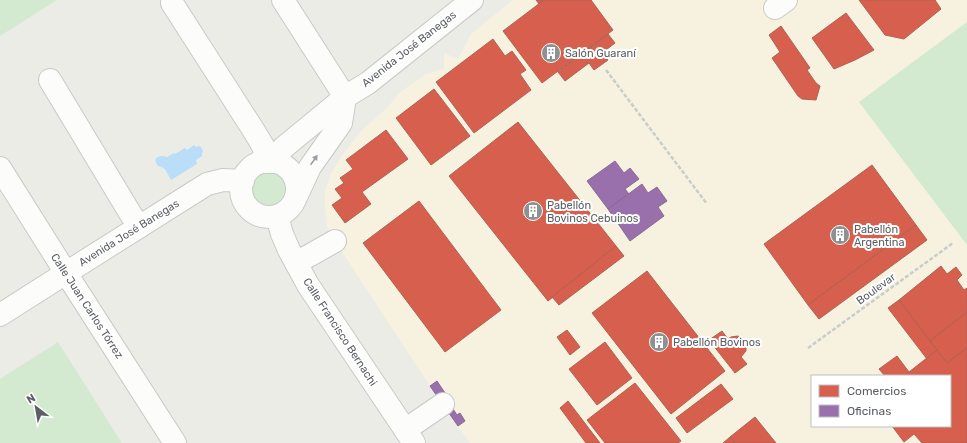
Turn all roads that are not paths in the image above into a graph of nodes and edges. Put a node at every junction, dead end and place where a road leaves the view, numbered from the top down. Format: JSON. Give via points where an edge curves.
{"nodes":[{"id":1,"x":283,"y":0,"type":"edge"},
{"id":2,"x":472,"y":0,"type":"edge"},
{"id":3,"x":172,"y":3,"type":"dead end"},
{"id":4,"x":50,"y":80,"type":"dead end"},
{"id":5,"x":345,"y":97,"type":"junction"},
{"id":6,"x":270,"y":162,"type":"junction"},
{"id":7,"x":0,"y":168,"type":"edge"},
{"id":8,"x":243,"y":181,"type":"junction"},
{"id":9,"x":296,"y":195,"type":"junction"},
{"id":10,"x":276,"y":216,"type":"junction"},
{"id":11,"x":139,"y":227,"type":"junction"},
{"id":12,"x":335,"y":240,"type":"dead end"},
{"id":13,"x":296,"y":263,"type":"junction"},
{"id":14,"x":66,"y":273,"type":"junction"},
{"id":15,"x":0,"y":315,"type":"edge"},
{"id":16,"x":443,"y":404,"type":"dead end"},
{"id":17,"x":410,"y":437,"type":"edge"},
{"id":18,"x":175,"y":443,"type":"edge"}],
"edges":[{"from":1,"to":5,"type":"street"},
{"from":2,"to":5,"type":"street","name":"Avenida José Banegas","via":[[368,83]]},
{"from":3,"to":6,"type":"street","via":[[254,131]]},
{"from":4,"to":11,"type":"street"},
{"from":5,"to":6,"type":"street","name":"Avenida José Banegas","via":[[283,148]]},
{"from":9,"to":5,"type":"street","one_way":true,"via":[[310,167],[341,123]]},
{"from":6,"to":8,"type":"street","via":[[254,166]]},
{"from":6,"to":9,"type":"street","via":[[280,164],[294,176]]},
{"from":7,"to":14,"type":"street","name":"Calle Juan Carlos Tórrez"},
{"from":8,"to":10,"type":"street","via":[[242,194],[247,206],[257,214]]},
{"from":8,"to":11,"type":"street","name":"Avenida José Banegas","via":[[223,180],[207,184]]},
{"from":9,"to":10,"type":"street","via":[[291,206]]},
{"from":10,"to":13,"type":"street","name":"Calle Francisco Bernachi"},
{"from":11,"to":14,"type":"street","name":"Avenida José Banegas"},
{"from":12,"to":13,"type":"street"},
{"from":13,"to":17,"type":"street","name":"Calle Francisco Bernachi","via":[[308,285]]},
{"from":14,"to":15,"type":"street","name":"Avenida José Banegas"},
{"from":14,"to":18,"type":"street","name":"Calle Juan Carlos Tórrez"},
{"from":16,"to":17,"type":"street"}]}
